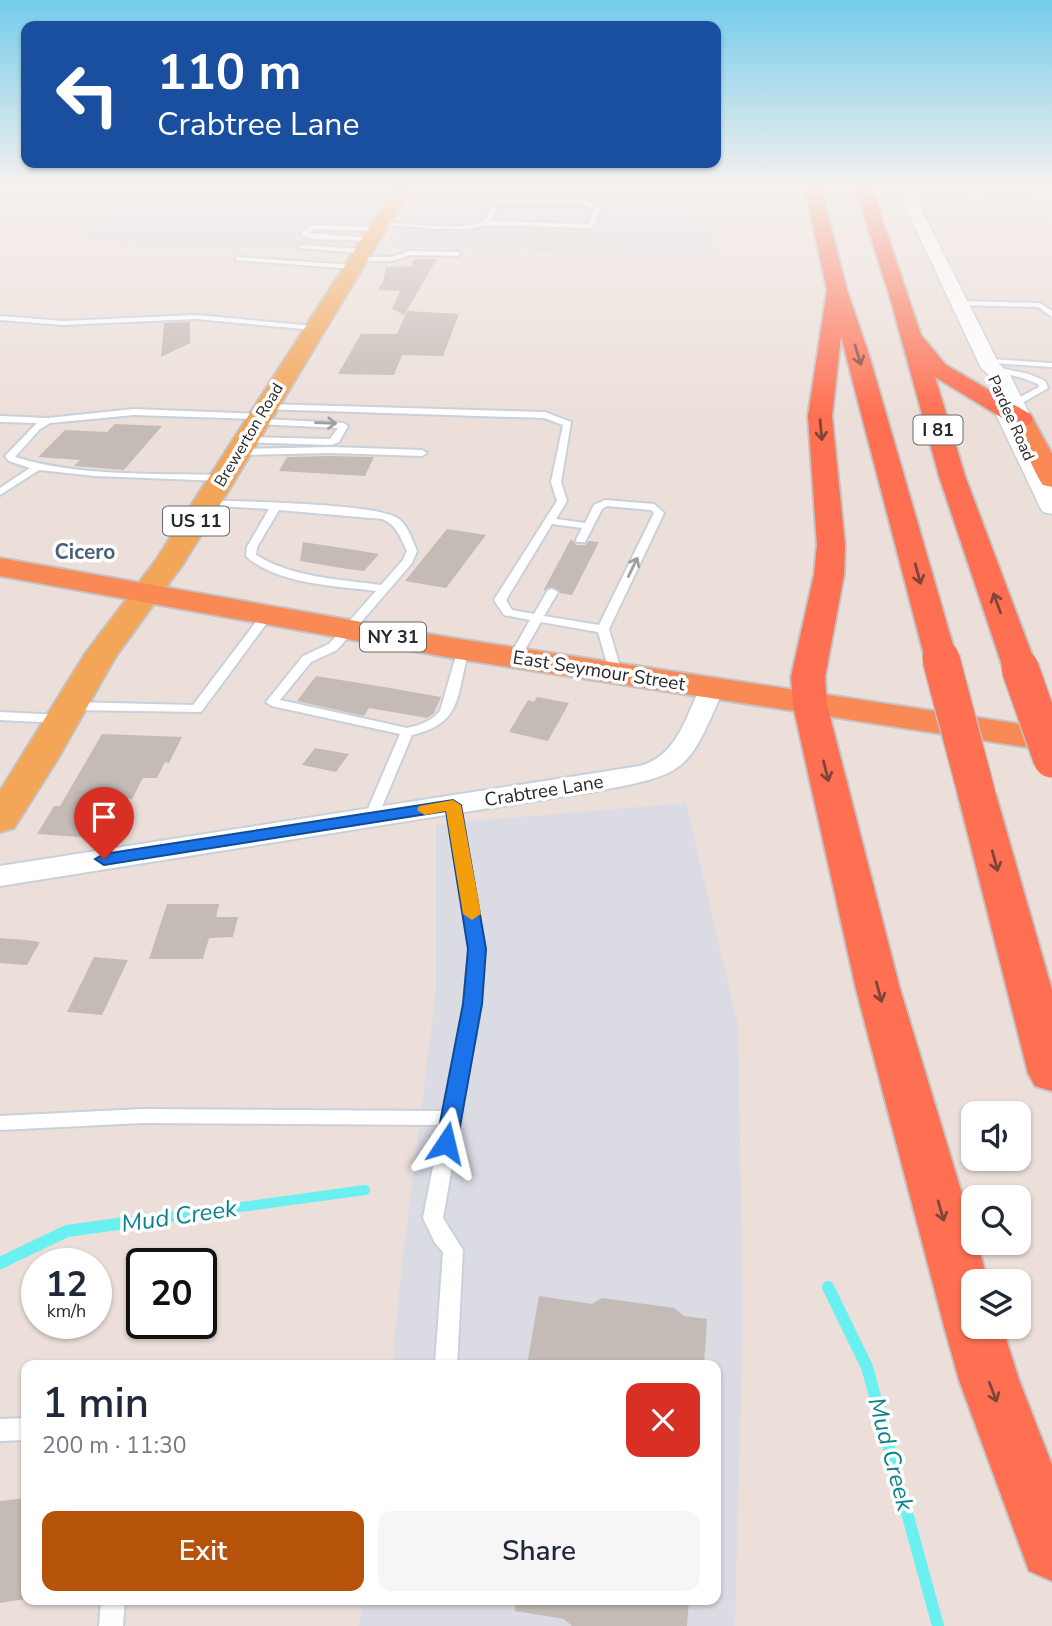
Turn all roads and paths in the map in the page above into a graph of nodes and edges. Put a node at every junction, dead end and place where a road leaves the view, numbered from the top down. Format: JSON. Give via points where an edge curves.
{"nodes":[{"id":1,"x":354,"y":265,"type":"edge"},
{"id":2,"x":831,"y":265,"type":"edge"},
{"id":3,"x":888,"y":265,"type":"edge"},
{"id":4,"x":941,"y":265,"type":"edge"},
{"id":5,"x":837,"y":290,"type":"junction"},
{"id":6,"x":960,"y":303,"type":"junction"},
{"id":7,"x":1040,"y":304,"type":"junction"},
{"id":8,"x":1052,"y":305,"type":"edge"},
{"id":9,"x":1052,"y":315,"type":"edge"},
{"id":10,"x":0,"y":318,"type":"edge"},
{"id":11,"x":314,"y":328,"type":"junction"},
{"id":12,"x":908,"y":330,"type":"junction"},
{"id":13,"x":1052,"y":365,"type":"edge"},
{"id":14,"x":989,"y":369,"type":"junction"},
{"id":15,"x":951,"y":380,"type":"junction"},
{"id":16,"x":1013,"y":410,"type":"junction"},
{"id":17,"x":0,"y":419,"type":"edge"},
{"id":18,"x":48,"y":422,"type":"junction"},
{"id":19,"x":254,"y":427,"type":"junction"},
{"id":20,"x":5,"y":453,"type":"edge"},
{"id":21,"x":422,"y":453,"type":"dead end"},
{"id":22,"x":37,"y":467,"type":"junction"},
{"id":23,"x":223,"y":478,"type":"junction"},
{"id":24,"x":1052,"y":479,"type":"edge"},
{"id":25,"x":0,"y":492,"type":"edge"},
{"id":26,"x":207,"y":503,"type":"junction"},
{"id":27,"x":276,"y":506,"type":"junction"},
{"id":28,"x":1052,"y":507,"type":"edge"},
{"id":29,"x":550,"y":521,"type":"junction"},
{"id":30,"x":588,"y":526,"type":"junction"},
{"id":31,"x":581,"y":540,"type":"dead end"},
{"id":32,"x":0,"y":567,"type":"edge"},
{"id":33,"x":385,"y":589,"type":"junction"},
{"id":34,"x":147,"y":592,"type":"junction"},
{"id":35,"x":552,"y":592,"type":"dead end"},
{"id":36,"x":266,"y":616,"type":"junction"},
{"id":37,"x":537,"y":619,"type":"junction"},
{"id":38,"x":603,"y":629,"type":"junction"},
{"id":39,"x":350,"y":630,"type":"junction"},
{"id":40,"x":464,"y":649,"type":"junction"},
{"id":41,"x":515,"y":657,"type":"junction"},
{"id":42,"x":616,"y":674,"type":"junction"},
{"id":43,"x":711,"y":690,"type":"junction"},
{"id":44,"x":810,"y":705,"type":"junction"},
{"id":45,"x":67,"y":713,"type":"junction"},
{"id":46,"x":0,"y":716,"type":"edge"},
{"id":47,"x":407,"y":732,"type":"junction"},
{"id":48,"x":1052,"y":740,"type":"edge"},
{"id":49,"x":1052,"y":759,"type":"edge"},
{"id":50,"x":453,"y":805,"type":"junction"},
{"id":51,"x":371,"y":818,"type":"junction"},
{"id":52,"x":0,"y":820,"type":"edge"},
{"id":53,"x":0,"y":876,"type":"edge"},
{"id":54,"x":1052,"y":1073,"type":"edge"},
{"id":55,"x":451,"y":1118,"type":"junction"},
{"id":56,"x":0,"y":1124,"type":"edge"},
{"id":57,"x":961,"y":1283,"type":"edge"},
{"id":58,"x":977,"y":1339,"type":"edge"},
{"id":59,"x":446,"y":1360,"type":"edge"},
{"id":60,"x":21,"y":1429,"type":"edge"},
{"id":61,"x":0,"y":1430,"type":"edge"},
{"id":62,"x":1052,"y":1548,"type":"edge"},
{"id":63,"x":113,"y":1605,"type":"edge"},
{"id":64,"x":111,"y":1626,"type":"edge"}],
"edges":[{"from":1,"to":11,"type":"main road","name":"Brewerton Road","number":"US 11"},
{"from":2,"to":5,"type":"highway"},
{"from":3,"to":12,"type":"highway","number":"I 81"},
{"from":4,"to":6,"type":"street","name":"Pardee Road"},
{"from":5,"to":44,"type":"highway","one_way":true,"via":[[820,416],[831,545],[808,677]]},
{"from":5,"to":54,"type":"highway","one_way":true,"bridge":true},
{"from":6,"to":7,"type":"lane"},
{"from":6,"to":14,"type":"street","name":"Pardee Road"},
{"from":7,"to":8,"type":"lane"},
{"from":7,"to":9,"type":"lane"},
{"from":10,"to":11,"type":"lane","via":[[62,323],[196,317]]},
{"from":11,"to":19,"type":"main road","name":"Brewerton Road","number":"US 11"},
{"from":12,"to":15,"type":"highway","via":[[930,361]]},
{"from":49,"to":12,"type":"highway","number":"I 81","one_way":true,"bridge":true,"via":[[952,476]]},
{"from":13,"to":14,"type":"lane"},
{"from":14,"to":15,"type":"highway","via":[[970,382]]},
{"from":14,"to":16,"type":"street","name":"Pardee Road","via":[[999,373]]},
{"from":14,"to":16,"type":"lane","via":[[1042,383],[1044,388]]},
{"from":15,"to":16,"type":"highway"},
{"from":16,"to":24,"type":"highway","name":"Pardee Road"},
{"from":16,"to":28,"type":"street","name":"Pardee Road"},
{"from":17,"to":18,"type":"lane"},
{"from":18,"to":19,"type":"lane","via":[[121,412]]},
{"from":18,"to":20,"type":"lane"},
{"from":19,"to":19,"type":"lane","one_way":true,"via":[[344,426],[331,442]]},
{"from":19,"to":21,"type":"lane","via":[[331,450]]},
{"from":19,"to":23,"type":"main road","name":"Brewerton Road","number":"US 11"},
{"from":19,"to":29,"type":"lane","via":[[545,415],[568,424],[556,482],[562,502]]},
{"from":20,"to":22,"type":"lane","via":[[12,460]]},
{"from":22,"to":23,"type":"lane"},
{"from":22,"to":25,"type":"lane"},
{"from":23,"to":26,"type":"main road","name":"Brewerton Road","number":"US 11"},
{"from":26,"to":27,"type":"lane"},
{"from":26,"to":34,"type":"main road","name":"Brewerton Road","number":"US 11"},
{"from":27,"to":33,"type":"lane","via":[[252,547],[251,556],[262,565]]},
{"from":27,"to":33,"type":"lane","via":[[367,513],[394,520],[412,551]]},
{"from":29,"to":30,"type":"lane"},
{"from":29,"to":37,"type":"lane","via":[[500,600],[508,613]]},
{"from":30,"to":31,"type":"lane"},
{"from":38,"to":30,"type":"lane","one_way":true,"via":[[659,513],[654,507],[605,503],[598,506]]},
{"from":32,"to":34,"type":"highway","number":"NY 31"},
{"from":33,"to":39,"type":"lane"},
{"from":34,"to":36,"type":"highway","name":"East Seymour Street","number":"NY 31"},
{"from":34,"to":45,"type":"main road","name":"Brewerton Road","number":"US 11","via":[[101,654]]},
{"from":35,"to":37,"type":"lane"},
{"from":36,"to":39,"type":"highway","name":"East Seymour Street","number":"NY 31"},
{"from":36,"to":45,"type":"lane","via":[[197,709]]},
{"from":37,"to":38,"type":"lane"},
{"from":37,"to":41,"type":"lane"},
{"from":38,"to":42,"type":"lane"},
{"from":39,"to":40,"type":"highway","name":"East Seymour Street","number":"NY 31"},
{"from":39,"to":47,"type":"lane","via":[[333,647],[307,659],[272,702]]},
{"from":40,"to":41,"type":"highway","name":"East Seymour Street","number":"NY 31"},
{"from":40,"to":47,"type":"lane","via":[[456,667],[454,696],[445,714],[426,730]]},
{"from":41,"to":42,"type":"highway","name":"East Seymour Street","number":"NY 31"},
{"from":42,"to":43,"type":"highway","name":"East Seymour Street","number":"NY 31"},
{"from":43,"to":44,"type":"highway","name":"East Seymour Street","number":"NY 31"},
{"from":43,"to":50,"type":"street","name":"Crabtree Lane","via":[[687,741],[659,770]]},
{"from":44,"to":48,"type":"highway","name":"East Seymour Street","number":"NY 31"},
{"from":44,"to":57,"type":"highway","one_way":true,"via":[[878,989]]},
{"from":45,"to":46,"type":"lane"},
{"from":45,"to":52,"type":"main road","name":"Brewerton Road","number":"US 11"},
{"from":47,"to":51,"type":"lane"},
{"from":50,"to":51,"type":"street","name":"Crabtree Lane"},
{"from":50,"to":55,"type":"lane","via":[[477,949]]},
{"from":51,"to":53,"type":"street","name":"Crabtree Lane"},
{"from":55,"to":56,"type":"lane","via":[[143,1116]]},
{"from":55,"to":59,"type":"lane","via":[[433,1218],[453,1250]]},
{"from":58,"to":62,"type":"highway","one_way":true},
{"from":60,"to":61,"type":"lane"},
{"from":63,"to":64,"type":"lane"}]}
